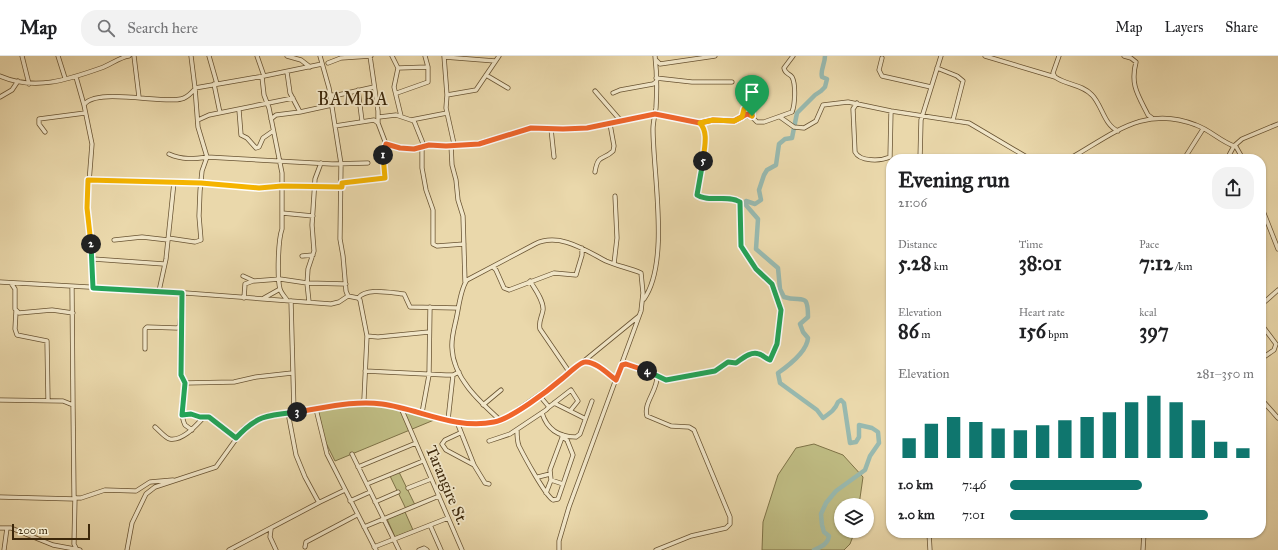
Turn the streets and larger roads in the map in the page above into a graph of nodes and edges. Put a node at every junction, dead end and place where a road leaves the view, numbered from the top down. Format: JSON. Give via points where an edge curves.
{"nodes":[{"id":1,"x":22,"y":56,"type":"edge"},
{"id":2,"x":58,"y":56,"type":"edge"},
{"id":3,"x":126,"y":56,"type":"edge"},
{"id":4,"x":129,"y":56,"type":"edge"},
{"id":5,"x":134,"y":56,"type":"edge"},
{"id":6,"x":191,"y":56,"type":"edge"},
{"id":7,"x":209,"y":56,"type":"edge"},
{"id":8,"x":257,"y":56,"type":"edge"},
{"id":9,"x":287,"y":56,"type":"edge"},
{"id":10,"x":320,"y":56,"type":"edge"},
{"id":11,"x":370,"y":56,"type":"edge"},
{"id":12,"x":392,"y":56,"type":"edge"},
{"id":13,"x":425,"y":56,"type":"edge"},
{"id":14,"x":444,"y":56,"type":"edge"},
{"id":15,"x":499,"y":56,"type":"edge"},
{"id":16,"x":715,"y":56,"type":"edge"},
{"id":17,"x":793,"y":56,"type":"edge"},
{"id":18,"x":941,"y":56,"type":"edge"},
{"id":19,"x":985,"y":56,"type":"edge"},
{"id":20,"x":1059,"y":56,"type":"edge"},
{"id":21,"x":1124,"y":56,"type":"edge"},
{"id":22,"x":698,"y":57,"type":"edge"},
{"id":23,"x":335,"y":58,"type":"edge"},
{"id":24,"x":655,"y":58,"type":"edge"},
{"id":25,"x":882,"y":58,"type":"dead end"},
{"id":26,"x":495,"y":61,"type":"junction"},
{"id":27,"x":328,"y":63,"type":"dead end"},
{"id":28,"x":322,"y":64,"type":"junction"},
{"id":29,"x":310,"y":67,"type":"junction"},
{"id":30,"x":428,"y":67,"type":"junction"},
{"id":31,"x":398,"y":68,"type":"junction"},
{"id":32,"x":937,"y":68,"type":"junction"},
{"id":33,"x":287,"y":72,"type":"junction"},
{"id":34,"x":486,"y":75,"type":"junction"},
{"id":35,"x":0,"y":76,"type":"edge"},
{"id":36,"x":263,"y":76,"type":"junction"},
{"id":37,"x":76,"y":77,"type":"junction"},
{"id":38,"x":1055,"y":77,"type":"junction"},
{"id":39,"x":65,"y":78,"type":"junction"},
{"id":40,"x":657,"y":80,"type":"junction"},
{"id":41,"x":18,"y":81,"type":"junction"},
{"id":42,"x":732,"y":82,"type":"dead end"},
{"id":43,"x":29,"y":84,"type":"junction"},
{"id":44,"x":215,"y":84,"type":"junction"},
{"id":45,"x":374,"y":87,"type":"junction"},
{"id":46,"x":931,"y":87,"type":"junction"},
{"id":47,"x":508,"y":88,"type":"dead end"},
{"id":48,"x":194,"y":89,"type":"junction"},
{"id":49,"x":358,"y":90,"type":"junction"},
{"id":50,"x":595,"y":91,"type":"dead end"},
{"id":51,"x":397,"y":93,"type":"junction"},
{"id":52,"x":614,"y":93,"type":"dead end"},
{"id":53,"x":330,"y":95,"type":"junction"},
{"id":54,"x":447,"y":95,"type":"junction"},
{"id":55,"x":0,"y":97,"type":"edge"},
{"id":56,"x":139,"y":97,"type":"junction"},
{"id":57,"x":293,"y":98,"type":"junction"},
{"id":58,"x":857,"y":103,"type":"junction"},
{"id":59,"x":267,"y":104,"type":"junction"},
{"id":60,"x":84,"y":105,"type":"junction"},
{"id":61,"x":332,"y":105,"type":"junction"},
{"id":62,"x":239,"y":110,"type":"junction"},
{"id":63,"x":891,"y":111,"type":"junction"},
{"id":64,"x":85,"y":112,"type":"junction"},
{"id":65,"x":300,"y":112,"type":"junction"},
{"id":66,"x":220,"y":113,"type":"junction"},
{"id":67,"x":447,"y":113,"type":"junction"},
{"id":68,"x":655,"y":114,"type":"junction"},
{"id":69,"x":401,"y":116,"type":"junction"},
{"id":70,"x":752,"y":116,"type":"junction"},
{"id":71,"x":922,"y":116,"type":"junction"},
{"id":72,"x":742,"y":117,"type":"junction"},
{"id":73,"x":780,"y":117,"type":"junction"},
{"id":74,"x":379,"y":118,"type":"junction"},
{"id":75,"x":1152,"y":118,"type":"junction"},
{"id":76,"x":198,"y":120,"type":"junction"},
{"id":77,"x":271,"y":120,"type":"junction"},
{"id":78,"x":410,"y":120,"type":"junction"},
{"id":79,"x":953,"y":120,"type":"junction"},
{"id":80,"x":362,"y":121,"type":"junction"},
{"id":81,"x":622,"y":121,"type":"junction"},
{"id":82,"x":378,"y":123,"type":"junction"},
{"id":83,"x":700,"y":123,"type":"junction"},
{"id":84,"x":610,"y":124,"type":"junction"},
{"id":85,"x":1278,"y":124,"type":"edge"},
{"id":86,"x":335,"y":126,"type":"junction"},
{"id":87,"x":551,"y":129,"type":"junction"},
{"id":88,"x":1204,"y":129,"type":"junction"},
{"id":89,"x":273,"y":131,"type":"junction"},
{"id":90,"x":1118,"y":131,"type":"junction"},
{"id":91,"x":45,"y":132,"type":"dead end"},
{"id":92,"x":386,"y":144,"type":"junction"},
{"id":93,"x":452,"y":144,"type":"junction"},
{"id":94,"x":1234,"y":145,"type":"junction"},
{"id":95,"x":423,"y":147,"type":"junction"},
{"id":96,"x":169,"y":154,"type":"dead end"},
{"id":97,"x":890,"y":154,"type":"edge"},
{"id":98,"x":920,"y":154,"type":"edge"},
{"id":99,"x":1022,"y":154,"type":"edge"},
{"id":100,"x":1078,"y":154,"type":"edge"},
{"id":101,"x":1187,"y":154,"type":"edge"},
{"id":102,"x":1230,"y":154,"type":"edge"},
{"id":103,"x":1240,"y":154,"type":"edge"},
{"id":104,"x":207,"y":157,"type":"junction"},
{"id":105,"x":554,"y":157,"type":"dead end"},
{"id":106,"x":886,"y":158,"type":"edge"},
{"id":107,"x":280,"y":161,"type":"junction"},
{"id":108,"x":321,"y":163,"type":"junction"},
{"id":109,"x":368,"y":163,"type":"dead end"},
{"id":110,"x":341,"y":164,"type":"junction"},
{"id":111,"x":595,"y":172,"type":"dead end"},
{"id":112,"x":89,"y":182,"type":"junction"},
{"id":113,"x":174,"y":182,"type":"junction"},
{"id":114,"x":201,"y":183,"type":"junction"},
{"id":115,"x":342,"y":185,"type":"junction"},
{"id":116,"x":282,"y":186,"type":"junction"},
{"id":117,"x":316,"y":187,"type":"junction"},
{"id":118,"x":615,"y":196,"type":"dead end"},
{"id":119,"x":282,"y":213,"type":"junction"},
{"id":120,"x":313,"y":216,"type":"junction"},
{"id":121,"x":1266,"y":219,"type":"edge"},
{"id":122,"x":168,"y":239,"type":"junction"},
{"id":123,"x":114,"y":240,"type":"dead end"},
{"id":124,"x":464,"y":244,"type":"junction"},
{"id":125,"x":582,"y":248,"type":"junction"},
{"id":126,"x":1278,"y":249,"type":"edge"},
{"id":127,"x":302,"y":256,"type":"dead end"},
{"id":128,"x":313,"y":256,"type":"junction"},
{"id":129,"x":93,"y":259,"type":"junction"},
{"id":130,"x":164,"y":264,"type":"junction"},
{"id":131,"x":614,"y":264,"type":"junction"},
{"id":132,"x":493,"y":267,"type":"junction"},
{"id":133,"x":243,"y":276,"type":"dead end"},
{"id":134,"x":280,"y":279,"type":"junction"},
{"id":135,"x":254,"y":281,"type":"junction"},
{"id":136,"x":530,"y":281,"type":"junction"},
{"id":137,"x":0,"y":282,"type":"edge"},
{"id":138,"x":465,"y":282,"type":"junction"},
{"id":139,"x":11,"y":283,"type":"junction"},
{"id":140,"x":18,"y":283,"type":"junction"},
{"id":141,"x":307,"y":283,"type":"junction"},
{"id":142,"x":346,"y":284,"type":"junction"},
{"id":143,"x":72,"y":287,"type":"junction"},
{"id":144,"x":15,"y":288,"type":"junction"},
{"id":145,"x":93,"y":288,"type":"junction"},
{"id":146,"x":280,"y":289,"type":"junction"},
{"id":147,"x":1278,"y":290,"type":"edge"},
{"id":148,"x":159,"y":291,"type":"junction"},
{"id":149,"x":182,"y":293,"type":"junction"},
{"id":150,"x":348,"y":296,"type":"junction"},
{"id":151,"x":244,"y":298,"type":"junction"},
{"id":152,"x":358,"y":298,"type":"junction"},
{"id":153,"x":261,"y":299,"type":"junction"},
{"id":154,"x":289,"y":300,"type":"junction"},
{"id":155,"x":643,"y":301,"type":"junction"},
{"id":156,"x":1266,"y":301,"type":"edge"},
{"id":157,"x":309,"y":302,"type":"junction"},
{"id":158,"x":430,"y":307,"type":"junction"},
{"id":159,"x":458,"y":308,"type":"junction"},
{"id":160,"x":16,"y":311,"type":"junction"},
{"id":161,"x":73,"y":313,"type":"junction"},
{"id":162,"x":639,"y":316,"type":"junction"},
{"id":163,"x":180,"y":326,"type":"junction"},
{"id":164,"x":1266,"y":331,"type":"edge"},
{"id":165,"x":429,"y":332,"type":"junction"},
{"id":166,"x":367,"y":336,"type":"junction"},
{"id":167,"x":1277,"y":345,"type":"edge"},
{"id":168,"x":145,"y":349,"type":"dead end"},
{"id":169,"x":1266,"y":356,"type":"edge"},
{"id":170,"x":582,"y":363,"type":"junction"},
{"id":171,"x":624,"y":365,"type":"junction"},
{"id":172,"x":365,"y":371,"type":"junction"},
{"id":173,"x":459,"y":372,"type":"junction"},
{"id":174,"x":292,"y":373,"type":"junction"},
{"id":175,"x":570,"y":373,"type":"junction"},
{"id":176,"x":429,"y":375,"type":"junction"},
{"id":177,"x":453,"y":375,"type":"junction"},
{"id":178,"x":657,"y":376,"type":"junction"},
{"id":179,"x":616,"y":380,"type":"junction"},
{"id":180,"x":185,"y":383,"type":"junction"},
{"id":181,"x":501,"y":390,"type":"dead end"},
{"id":182,"x":539,"y":395,"type":"junction"},
{"id":183,"x":0,"y":400,"type":"edge"},
{"id":184,"x":48,"y":400,"type":"junction"},
{"id":185,"x":592,"y":401,"type":"dead end"},
{"id":186,"x":362,"y":403,"type":"junction"},
{"id":187,"x":554,"y":403,"type":"junction"},
{"id":188,"x":483,"y":404,"type":"junction"},
{"id":189,"x":1266,"y":404,"type":"edge"},
{"id":190,"x":73,"y":405,"type":"junction"},
{"id":191,"x":549,"y":407,"type":"junction"},
{"id":192,"x":401,"y":408,"type":"junction"},
{"id":193,"x":316,"y":409,"type":"junction"},
{"id":194,"x":570,"y":411,"type":"junction"},
{"id":195,"x":293,"y":412,"type":"junction"},
{"id":196,"x":422,"y":413,"type":"junction"},
{"id":197,"x":542,"y":413,"type":"junction"},
{"id":198,"x":1276,"y":413,"type":"edge"},
{"id":199,"x":182,"y":415,"type":"junction"},
{"id":200,"x":205,"y":416,"type":"junction"},
{"id":201,"x":536,"y":418,"type":"junction"},
{"id":202,"x":584,"y":418,"type":"junction"},
{"id":203,"x":1278,"y":418,"type":"edge"},
{"id":204,"x":448,"y":420,"type":"junction"},
{"id":205,"x":500,"y":420,"type":"junction"},
{"id":206,"x":545,"y":421,"type":"junction"},
{"id":207,"x":457,"y":422,"type":"junction"},
{"id":208,"x":155,"y":427,"type":"dead end"},
{"id":209,"x":192,"y":430,"type":"junction"},
{"id":210,"x":517,"y":430,"type":"junction"},
{"id":211,"x":460,"y":433,"type":"junction"},
{"id":212,"x":562,"y":436,"type":"junction"},
{"id":213,"x":236,"y":438,"type":"junction"},
{"id":214,"x":489,"y":440,"type":"dead end"},
{"id":215,"x":416,"y":444,"type":"junction"},
{"id":216,"x":352,"y":454,"type":"dead end"},
{"id":217,"x":424,"y":461,"type":"junction"},
{"id":218,"x":474,"y":465,"type":"junction"},
{"id":219,"x":358,"y":467,"type":"junction"},
{"id":220,"x":550,"y":474,"type":"junction"},
{"id":221,"x":538,"y":477,"type":"junction"},
{"id":222,"x":431,"y":479,"type":"junction"},
{"id":223,"x":175,"y":480,"type":"junction"},
{"id":224,"x":551,"y":480,"type":"junction"},
{"id":225,"x":366,"y":484,"type":"junction"},
{"id":226,"x":489,"y":484,"type":"dead end"},
{"id":227,"x":563,"y":484,"type":"junction"},
{"id":228,"x":408,"y":488,"type":"dead end"},
{"id":229,"x":345,"y":490,"type":"junction"},
{"id":230,"x":370,"y":492,"type":"junction"},
{"id":231,"x":398,"y":492,"type":"dead end"},
{"id":232,"x":546,"y":493,"type":"junction"},
{"id":233,"x":439,"y":496,"type":"junction"},
{"id":234,"x":0,"y":497,"type":"edge"},
{"id":235,"x":75,"y":498,"type":"junction"},
{"id":236,"x":350,"y":501,"type":"junction"},
{"id":237,"x":320,"y":502,"type":"junction"},
{"id":238,"x":375,"y":502,"type":"junction"},
{"id":239,"x":357,"y":515,"type":"junction"},
{"id":240,"x":448,"y":518,"type":"junction"},
{"id":241,"x":384,"y":519,"type":"junction"},
{"id":242,"x":430,"y":525,"type":"junction"},
{"id":243,"x":364,"y":527,"type":"junction"},
{"id":244,"x":3,"y":528,"type":"edge"},
{"id":245,"x":270,"y":529,"type":"junction"},
{"id":246,"x":929,"y":538,"type":"edge"},
{"id":247,"x":1144,"y":538,"type":"edge"},
{"id":248,"x":394,"y":539,"type":"junction"},
{"id":249,"x":304,"y":547,"type":"dead end"},
{"id":250,"x":375,"y":549,"type":"edge"},
{"id":251,"x":4,"y":550,"type":"edge"},
{"id":252,"x":77,"y":550,"type":"edge"},
{"id":253,"x":80,"y":550,"type":"edge"},
{"id":254,"x":127,"y":550,"type":"edge"},
{"id":255,"x":229,"y":550,"type":"edge"},
{"id":256,"x":276,"y":550,"type":"edge"},
{"id":257,"x":399,"y":550,"type":"edge"},
{"id":258,"x":419,"y":550,"type":"edge"},
{"id":259,"x":427,"y":550,"type":"edge"},
{"id":260,"x":441,"y":550,"type":"edge"},
{"id":261,"x":462,"y":550,"type":"edge"},
{"id":262,"x":559,"y":550,"type":"edge"},
{"id":263,"x":656,"y":550,"type":"edge"},
{"id":264,"x":930,"y":550,"type":"edge"},
{"id":265,"x":1143,"y":550,"type":"edge"}],
"edges":[{"from":1,"to":43,"type":"street"},
{"from":2,"to":39,"type":"street"},
{"from":3,"to":4,"type":"street"},
{"from":3,"to":37,"type":"street"},
{"from":5,"to":56,"type":"street"},
{"from":6,"to":48,"type":"street"},
{"from":7,"to":44,"type":"street"},
{"from":8,"to":36,"type":"street"},
{"from":9,"to":29,"type":"street","via":[[301,60]]},
{"from":10,"to":28,"type":"street"},
{"from":11,"to":23,"type":"street"},
{"from":11,"to":45,"type":"street"},
{"from":12,"to":31,"type":"street"},
{"from":13,"to":30,"type":"street"},
{"from":14,"to":26,"type":"street"},
{"from":14,"to":54,"type":"street"},
{"from":15,"to":26,"type":"street"},
{"from":16,"to":22,"type":"street"},
{"from":17,"to":73,"type":"street","via":[[784,68],[793,81],[796,105],[792,112]]},
{"from":18,"to":32,"type":"street"},
{"from":19,"to":38,"type":"street"},
{"from":20,"to":38,"type":"street","via":[[1053,73]]},
{"from":21,"to":75,"type":"street","via":[[1136,62],[1134,85],[1148,115]]},
{"from":22,"to":24,"type":"street","via":[[660,64]]},
{"from":23,"to":27,"type":"street"},
{"from":24,"to":40,"type":"street"},
{"from":25,"to":46,"type":"street","via":[[879,70],[882,76]]},
{"from":26,"to":34,"type":"street"},
{"from":28,"to":29,"type":"street"},
{"from":28,"to":53,"type":"street"},
{"from":29,"to":33,"type":"street"},
{"from":30,"to":31,"type":"street"},
{"from":30,"to":51,"type":"street","via":[[428,82]]},
{"from":31,"to":51,"type":"street","via":[[394,88]]},
{"from":32,"to":46,"type":"street"},
{"from":32,"to":79,"type":"street","via":[[957,76],[962,81]]},
{"from":33,"to":36,"type":"street"},
{"from":33,"to":57,"type":"street"},
{"from":34,"to":47,"type":"street"},
{"from":34,"to":54,"type":"street","via":[[476,90]]},
{"from":35,"to":41,"type":"street"},
{"from":36,"to":44,"type":"street"},
{"from":36,"to":59,"type":"street"},
{"from":37,"to":39,"type":"street"},
{"from":37,"to":60,"type":"street"},
{"from":38,"to":90,"type":"street","via":[[1091,93],[1110,124]]},
{"from":39,"to":43,"type":"street","via":[[42,84]]},
{"from":40,"to":42,"type":"street"},
{"from":40,"to":52,"type":"street","via":[[653,84]]},
{"from":40,"to":68,"type":"street"},
{"from":41,"to":43,"type":"street"},
{"from":41,"to":55,"type":"street","via":[[12,90]]},
{"from":44,"to":48,"type":"street"},
{"from":44,"to":66,"type":"street"},
{"from":45,"to":49,"type":"street"},
{"from":45,"to":74,"type":"street"},
{"from":46,"to":71,"type":"street"},
{"from":48,"to":56,"type":"street","via":[[188,96],[179,100]]},
{"from":48,"to":76,"type":"street"},
{"from":49,"to":53,"type":"street"},
{"from":49,"to":80,"type":"street"},
{"from":50,"to":81,"type":"street"},
{"from":51,"to":69,"type":"street"},
{"from":53,"to":61,"type":"street"},
{"from":54,"to":67,"type":"street"},
{"from":56,"to":60,"type":"street","via":[[98,98],[88,100]]},
{"from":57,"to":59,"type":"street"},
{"from":57,"to":65,"type":"street"},
{"from":58,"to":63,"type":"street"},
{"from":58,"to":73,"type":"street","via":[[824,105],[816,121],[800,128],[794,127]]},
{"from":58,"to":106,"type":"street","via":[[853,108],[855,152],[862,158]]},
{"from":59,"to":62,"type":"street"},
{"from":59,"to":77,"type":"street"},
{"from":60,"to":64,"type":"street"},
{"from":61,"to":65,"type":"street"},
{"from":61,"to":86,"type":"street"},
{"from":62,"to":66,"type":"street"},
{"from":62,"to":89,"type":"street","via":[[241,135],[256,148],[260,147],[263,138]]},
{"from":63,"to":71,"type":"street"},
{"from":63,"to":97,"type":"street"},
{"from":64,"to":91,"type":"street","via":[[39,119],[39,124]]},
{"from":64,"to":112,"type":"street","via":[[92,144]]},
{"from":65,"to":77,"type":"street","via":[[276,115]]},
{"from":66,"to":76,"type":"street"},
{"from":67,"to":78,"type":"street"},
{"from":67,"to":93,"type":"street"},
{"from":68,"to":81,"type":"street"},
{"from":68,"to":83,"type":"street"},
{"from":68,"to":155,"type":"street","via":[[653,131],[658,215],[657,260],[650,289]]},
{"from":69,"to":74,"type":"street"},
{"from":69,"to":78,"type":"street"},
{"from":70,"to":72,"type":"street","via":[[747,114]]},
{"from":70,"to":72,"type":"street","via":[[752,109],[749,106],[744,109]]},
{"from":70,"to":73,"type":"street","via":[[758,122]]},
{"from":71,"to":79,"type":"street"},
{"from":71,"to":98,"type":"street"},
{"from":72,"to":83,"type":"street","via":[[734,121],[713,120]]},
{"from":74,"to":82,"type":"street"},
{"from":75,"to":88,"type":"street","via":[[1183,120]]},
{"from":75,"to":90,"type":"street","via":[[1140,120]]},
{"from":76,"to":104,"type":"street"},
{"from":77,"to":89,"type":"street"},
{"from":78,"to":95,"type":"street","via":[[417,126]]},
{"from":79,"to":99,"type":"street","via":[[969,123]]},
{"from":80,"to":82,"type":"street","via":[[372,119]]},
{"from":80,"to":86,"type":"street"},
{"from":81,"to":84,"type":"street"},
{"from":82,"to":92,"type":"street"},
{"from":83,"to":178,"type":"street","via":[[706,134],[697,195],[740,202],[741,246],[756,269],[772,284],[781,310],[777,344],[770,360],[754,354],[741,358],[736,363],[728,362],[715,371],[666,380]]},
{"from":84,"to":87,"type":"street","via":[[587,128]]},
{"from":84,"to":111,"type":"street","via":[[613,151],[601,157]]},
{"from":85,"to":94,"type":"street"},
{"from":86,"to":110,"type":"street"},
{"from":87,"to":93,"type":"street","via":[[531,128],[479,144]]},
{"from":87,"to":105,"type":"street"},
{"from":88,"to":94,"type":"street"},
{"from":88,"to":101,"type":"street"},
{"from":89,"to":107,"type":"street"},
{"from":90,"to":100,"type":"street"},
{"from":92,"to":95,"type":"street","via":[[400,148]]},
{"from":92,"to":115,"type":"street","via":[[382,160],[385,178]]},
{"from":93,"to":95,"type":"street"},
{"from":93,"to":124,"type":"street","via":[[452,165],[463,216]]},
{"from":94,"to":102,"type":"street"},
{"from":94,"to":103,"type":"street"},
{"from":95,"to":124,"type":"street","via":[[422,168],[433,210],[433,244]]},
{"from":96,"to":104,"type":"street","via":[[182,159]]},
{"from":104,"to":107,"type":"street"},
{"from":104,"to":114,"type":"street"},
{"from":107,"to":108,"type":"street"},
{"from":107,"to":116,"type":"street"},
{"from":108,"to":110,"type":"street"},
{"from":108,"to":117,"type":"street","via":[[315,179]]},
{"from":109,"to":110,"type":"street"},
{"from":110,"to":115,"type":"street"},
{"from":112,"to":113,"type":"street"},
{"from":112,"to":129,"type":"street","via":[[87,208]]},
{"from":113,"to":114,"type":"street"},
{"from":113,"to":122,"type":"street"},
{"from":114,"to":116,"type":"street","via":[[259,188]]},
{"from":114,"to":122,"type":"street","via":[[201,240],[195,242]]},
{"from":115,"to":117,"type":"street"},
{"from":115,"to":142,"type":"street","via":[[340,239]]},
{"from":116,"to":117,"type":"street"},
{"from":116,"to":119,"type":"street"},
{"from":117,"to":120,"type":"street"},
{"from":118,"to":131,"type":"street","via":[[617,238]]},
{"from":119,"to":120,"type":"street"},
{"from":119,"to":134,"type":"street"},
{"from":120,"to":128,"type":"street"},
{"from":121,"to":126,"type":"street"},
{"from":122,"to":123,"type":"street"},
{"from":122,"to":130,"type":"street"},
{"from":124,"to":138,"type":"street"},
{"from":125,"to":131,"type":"street"},
{"from":125,"to":132,"type":"street","via":[[561,241],[540,241]]},
{"from":125,"to":136,"type":"street","via":[[576,275],[554,273]]},
{"from":127,"to":128,"type":"street"},
{"from":128,"to":141,"type":"street","via":[[308,269]]},
{"from":129,"to":130,"type":"street"},
{"from":129,"to":145,"type":"street"},
{"from":130,"to":148,"type":"street"},
{"from":131,"to":155,"type":"street","via":[[636,271],[641,281]]},
{"from":132,"to":136,"type":"street","via":[[505,290]]},
{"from":132,"to":138,"type":"street"},
{"from":133,"to":135,"type":"street"},
{"from":134,"to":135,"type":"street"},
{"from":134,"to":141,"type":"street"},
{"from":134,"to":146,"type":"street"},
{"from":135,"to":151,"type":"street","via":[[245,284]]},
{"from":136,"to":175,"type":"street","via":[[542,305],[540,329]]},
{"from":137,"to":139,"type":"street"},
{"from":138,"to":159,"type":"street"},
{"from":139,"to":140,"type":"street"},
{"from":139,"to":144,"type":"street"},
{"from":140,"to":143,"type":"street"},
{"from":140,"to":144,"type":"street"},
{"from":141,"to":142,"type":"street"},
{"from":141,"to":157,"type":"street"},
{"from":142,"to":150,"type":"street"},
{"from":143,"to":145,"type":"street"},
{"from":143,"to":161,"type":"street"},
{"from":144,"to":160,"type":"street"},
{"from":145,"to":148,"type":"street"},
{"from":146,"to":153,"type":"street"},
{"from":146,"to":154,"type":"street"},
{"from":147,"to":156,"type":"street"},
{"from":148,"to":149,"type":"street"},
{"from":149,"to":151,"type":"street"},
{"from":149,"to":163,"type":"street"},
{"from":150,"to":152,"type":"street"},
{"from":150,"to":157,"type":"street","via":[[335,303]]},
{"from":151,"to":153,"type":"street"},
{"from":152,"to":158,"type":"street","via":[[372,292],[404,294],[410,307]]},
{"from":152,"to":166,"type":"street"},
{"from":153,"to":154,"type":"street"},
{"from":154,"to":157,"type":"street"},
{"from":154,"to":174,"type":"street"},
{"from":155,"to":162,"type":"street"},
{"from":158,"to":159,"type":"street"},
{"from":158,"to":165,"type":"street"},
{"from":159,"to":173,"type":"street","via":[[452,346]]},
{"from":160,"to":161,"type":"street","via":[[23,313],[52,310]]},
{"from":160,"to":184,"type":"street","via":[[17,335],[47,341]]},
{"from":161,"to":190,"type":"street"},
{"from":162,"to":170,"type":"street"},
{"from":162,"to":171,"type":"street"},
{"from":163,"to":168,"type":"street","via":[[147,327]]},
{"from":163,"to":180,"type":"street","via":[[181,375]]},
{"from":164,"to":167,"type":"street"},
{"from":165,"to":166,"type":"street"},
{"from":165,"to":176,"type":"street"},
{"from":166,"to":172,"type":"street"},
{"from":167,"to":169,"type":"street"},
{"from":170,"to":175,"type":"street"},
{"from":170,"to":179,"type":"street","via":[[594,365]]},
{"from":171,"to":178,"type":"street"},
{"from":171,"to":179,"type":"street"},
{"from":172,"to":176,"type":"street"},
{"from":172,"to":186,"type":"street"},
{"from":173,"to":177,"type":"street"},
{"from":173,"to":188,"type":"street"},
{"from":174,"to":180,"type":"street","via":[[234,382]]},
{"from":174,"to":195,"type":"street"},
{"from":175,"to":182,"type":"street"},
{"from":176,"to":177,"type":"street"},
{"from":176,"to":196,"type":"street"},
{"from":177,"to":204,"type":"street"},
{"from":178,"to":263,"type":"street","via":[[646,410],[647,416],[671,426],[689,427],[694,430],[731,521],[726,528],[691,536]]},
{"from":179,"to":262,"type":"street","via":[[569,507],[559,541]]},
{"from":180,"to":199,"type":"street"},
{"from":181,"to":188,"type":"street"},
{"from":182,"to":191,"type":"street"},
{"from":182,"to":205,"type":"street"},
{"from":183,"to":184,"type":"street"},
{"from":184,"to":190,"type":"street","via":[[68,401]]},
{"from":185,"to":202,"type":"street"},
{"from":186,"to":192,"type":"street"},
{"from":186,"to":193,"type":"street"},
{"from":187,"to":191,"type":"street"},
{"from":187,"to":194,"type":"street"},
{"from":187,"to":194,"type":"street","via":[[573,391],[578,401]]},
{"from":188,"to":205,"type":"street"},
{"from":189,"to":198,"type":"street"},
{"from":190,"to":235,"type":"street"},
{"from":191,"to":197,"type":"street"},
{"from":192,"to":196,"type":"street"},
{"from":192,"to":215,"type":"street","name":"Tarangire St."},
{"from":193,"to":195,"type":"street"},
{"from":193,"to":229,"type":"street","via":[[326,451]]},
{"from":194,"to":202,"type":"street"},
{"from":195,"to":213,"type":"street","via":[[262,417],[244,428]]},
{"from":195,"to":237,"type":"street","via":[[289,418],[296,455]]},
{"from":196,"to":204,"type":"street"},
{"from":197,"to":201,"type":"street"},
{"from":197,"to":206,"type":"street"},
{"from":198,"to":203,"type":"street"},
{"from":199,"to":200,"type":"street"},
{"from":199,"to":209,"type":"street","via":[[184,425]]},
{"from":200,"to":209,"type":"street"},
{"from":200,"to":213,"type":"street"},
{"from":201,"to":206,"type":"street"},
{"from":201,"to":210,"type":"street"},
{"from":202,"to":212,"type":"street","via":[[578,436]]},
{"from":204,"to":207,"type":"street"},
{"from":205,"to":207,"type":"street","via":[[479,424]]},
{"from":206,"to":212,"type":"street"},
{"from":207,"to":211,"type":"street"},
{"from":208,"to":209,"type":"street","via":[[170,439]]},
{"from":210,"to":214,"type":"street","via":[[501,438]]},
{"from":210,"to":221,"type":"street","via":[[520,446]]},
{"from":211,"to":218,"type":"street"},
{"from":211,"to":218,"type":"street","via":[[442,444],[446,450]]},
{"from":212,"to":220,"type":"street"},
{"from":212,"to":227,"type":"street","via":[[567,440],[573,455]]},
{"from":213,"to":223,"type":"street","via":[[216,467]]},
{"from":215,"to":217,"type":"street","name":"Tarangire St."},
{"from":215,"to":219,"type":"street"},
{"from":216,"to":219,"type":"street"},
{"from":217,"to":222,"type":"street","name":"Tarangire St."},
{"from":217,"to":225,"type":"street"},
{"from":218,"to":226,"type":"street","via":[[485,483]]},
{"from":219,"to":225,"type":"street"},
{"from":220,"to":221,"type":"street"},
{"from":220,"to":224,"type":"street"},
{"from":221,"to":232,"type":"street"},
{"from":222,"to":228,"type":"street"},
{"from":222,"to":233,"type":"street","name":"Tarangire St."},
{"from":223,"to":235,"type":"street","via":[[150,482],[136,491],[105,490]]},
{"from":223,"to":254,"type":"street","via":[[155,487],[146,494],[132,523]]},
{"from":224,"to":227,"type":"street"},
{"from":224,"to":232,"type":"street"},
{"from":225,"to":230,"type":"street"},
{"from":227,"to":232,"type":"street","via":[[556,500]]},
{"from":229,"to":236,"type":"street"},
{"from":229,"to":237,"type":"street"},
{"from":230,"to":236,"type":"street"},
{"from":230,"to":238,"type":"street"},
{"from":231,"to":238,"type":"street"},
{"from":233,"to":240,"type":"street","name":"Tarangire St."},
{"from":233,"to":241,"type":"street"},
{"from":234,"to":235,"type":"street"},
{"from":235,"to":252,"type":"street","via":[[74,544]]},
{"from":236,"to":239,"type":"street"},
{"from":237,"to":245,"type":"street"},
{"from":238,"to":241,"type":"street"},
{"from":239,"to":243,"type":"street"},
{"from":239,"to":249,"type":"street","via":[[306,542]]},
{"from":240,"to":242,"type":"street"},
{"from":240,"to":261,"type":"street","name":"Tarangire St."},
{"from":241,"to":243,"type":"street"},
{"from":241,"to":248,"type":"street"},
{"from":242,"to":248,"type":"street"},
{"from":242,"to":260,"type":"street"},
{"from":243,"to":250,"type":"street"},
{"from":244,"to":251,"type":"street"},
{"from":244,"to":252,"type":"street","via":[[19,531],[53,545]]},
{"from":245,"to":255,"type":"street"},
{"from":245,"to":256,"type":"street","via":[[270,537]]},
{"from":246,"to":264,"type":"street"},
{"from":247,"to":265,"type":"street"},
{"from":248,"to":250,"type":"street"},
{"from":248,"to":257,"type":"street"},
{"from":252,"to":253,"type":"street"},
{"from":258,"to":259,"type":"street"}]}
